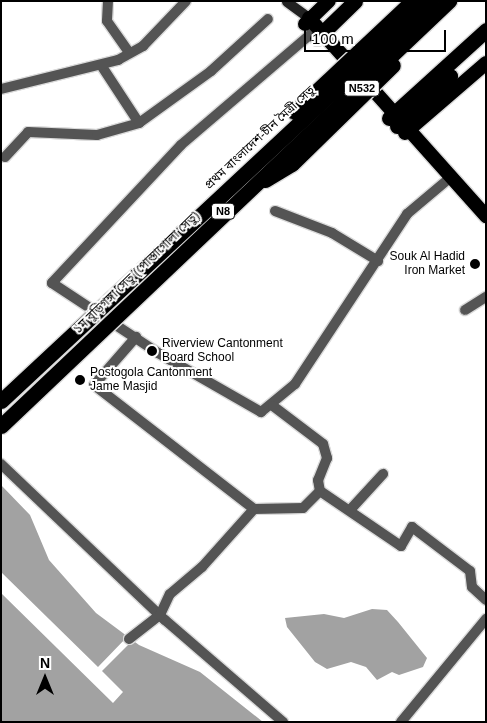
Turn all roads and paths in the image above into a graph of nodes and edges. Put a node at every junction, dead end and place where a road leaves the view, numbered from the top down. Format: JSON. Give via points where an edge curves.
{"nodes":[{"id":1,"x":108,"y":1,"type":"edge"},
{"id":2,"x":186,"y":1,"type":"edge"},
{"id":3,"x":287,"y":1,"type":"edge"},
{"id":4,"x":329,"y":1,"type":"edge"},
{"id":5,"x":347,"y":1,"type":"edge"},
{"id":6,"x":355,"y":1,"type":"edge"},
{"id":7,"x":412,"y":1,"type":"edge"},
{"id":8,"x":430,"y":1,"type":"edge"},
{"id":9,"x":449,"y":1,"type":"edge"},
{"id":10,"x":458,"y":1,"type":"edge"},
{"id":11,"x":268,"y":19,"type":"dead end"},
{"id":12,"x":314,"y":29,"type":"junction"},
{"id":13,"x":486,"y":30,"type":"edge"},
{"id":14,"x":486,"y":43,"type":"edge"},
{"id":15,"x":129,"y":54,"type":"junction"},
{"id":16,"x":486,"y":63,"type":"edge"},
{"id":17,"x":101,"y":65,"type":"junction"},
{"id":18,"x":1,"y":89,"type":"edge"},
{"id":19,"x":139,"y":123,"type":"junction"},
{"id":20,"x":400,"y":123,"type":"junction"},
{"id":21,"x":5,"y":156,"type":"dead end"},
{"id":22,"x":451,"y":177,"type":"junction"},
{"id":23,"x":236,"y":190,"type":"junction"},
{"id":24,"x":275,"y":211,"type":"dead end"},
{"id":25,"x":486,"y":216,"type":"edge"},
{"id":26,"x":378,"y":261,"type":"junction"},
{"id":27,"x":486,"y":297,"type":"edge"},
{"id":28,"x":465,"y":310,"type":"dead end"},
{"id":29,"x":136,"y":338,"type":"junction"},
{"id":30,"x":1,"y":401,"type":"edge"},
{"id":31,"x":273,"y":406,"type":"junction"},
{"id":32,"x":1,"y":426,"type":"edge"},
{"id":33,"x":1,"y":464,"type":"edge"},
{"id":34,"x":383,"y":474,"type":"dead end"},
{"id":35,"x":320,"y":491,"type":"junction"},
{"id":36,"x":254,"y":509,"type":"junction"},
{"id":37,"x":350,"y":510,"type":"junction"},
{"id":38,"x":486,"y":600,"type":"edge"},
{"id":39,"x":160,"y":615,"type":"junction"},
{"id":40,"x":486,"y":619,"type":"edge"},
{"id":41,"x":130,"y":639,"type":"dead end"},
{"id":42,"x":283,"y":722,"type":"edge"},
{"id":43,"x":401,"y":722,"type":"edge"}],
"edges":[{"from":1,"to":15,"type":"street","via":[[106,21]]},
{"from":2,"to":15,"type":"street"},
{"from":3,"to":12,"type":"main road"},
{"from":4,"to":12,"type":"highway"},
{"from":5,"to":12,"type":"highway"},
{"from":6,"to":12,"type":"highway"},
{"from":7,"to":23,"type":"highway","bridge":true,"via":[[268,136]]},
{"from":8,"to":23,"type":"highway","name":"প্রথম বাংলাদেশ-চীন মৈত্রী সেতু","number":"N8","bridge":true},
{"from":9,"to":23,"type":"highway","name":"১ম বুড়িগঙ্গা সেতু (পোস্তাগোলা সেতু)","number":"N8","bridge":true},
{"from":10,"to":23,"type":"highway","bridge":true,"via":[[292,164]]},
{"from":11,"to":19,"type":"street","via":[[211,71]]},
{"from":12,"to":20,"type":"highway","number":"N532"},
{"from":12,"to":29,"type":"street","via":[[181,145],[52,283]]},
{"from":13,"to":20,"type":"highway"},
{"from":14,"to":20,"type":"highway"},
{"from":15,"to":17,"type":"street"},
{"from":16,"to":20,"type":"highway"},
{"from":17,"to":18,"type":"street"},
{"from":17,"to":19,"type":"street"},
{"from":19,"to":21,"type":"street","via":[[97,135],[28,132]]},
{"from":20,"to":22,"type":"highway","number":"N532"},
{"from":22,"to":25,"type":"highway","number":"N532"},
{"from":22,"to":26,"type":"street","via":[[407,214]]},
{"from":23,"to":30,"type":"highway","name":"প্রথম বাংলাদেশ-চীন মৈত্রী সেতু","number":"N8","bridge":true},
{"from":23,"to":32,"type":"highway","name":"১ম বুড়িগঙ্গা সেতু (পোস্তাগোলা সেতু)","number":"N8","bridge":true},
{"from":24,"to":26,"type":"street","via":[[332,233]]},
{"from":26,"to":31,"type":"street","via":[[295,384]]},
{"from":27,"to":28,"type":"street"},
{"from":29,"to":31,"type":"street","via":[[261,412]]},
{"from":29,"to":36,"type":"street","via":[[94,385]]},
{"from":31,"to":35,"type":"street","via":[[323,444],[327,458],[318,480]]},
{"from":33,"to":39,"type":"street"},
{"from":34,"to":37,"type":"street"},
{"from":35,"to":36,"type":"street","via":[[303,508]]},
{"from":35,"to":37,"type":"street"},
{"from":36,"to":39,"type":"street","via":[[202,566],[170,594]]},
{"from":37,"to":38,"type":"street","via":[[401,546],[412,527],[470,571],[472,587]]},
{"from":39,"to":41,"type":"street"},
{"from":39,"to":42,"type":"street"},
{"from":40,"to":43,"type":"street"}]}
